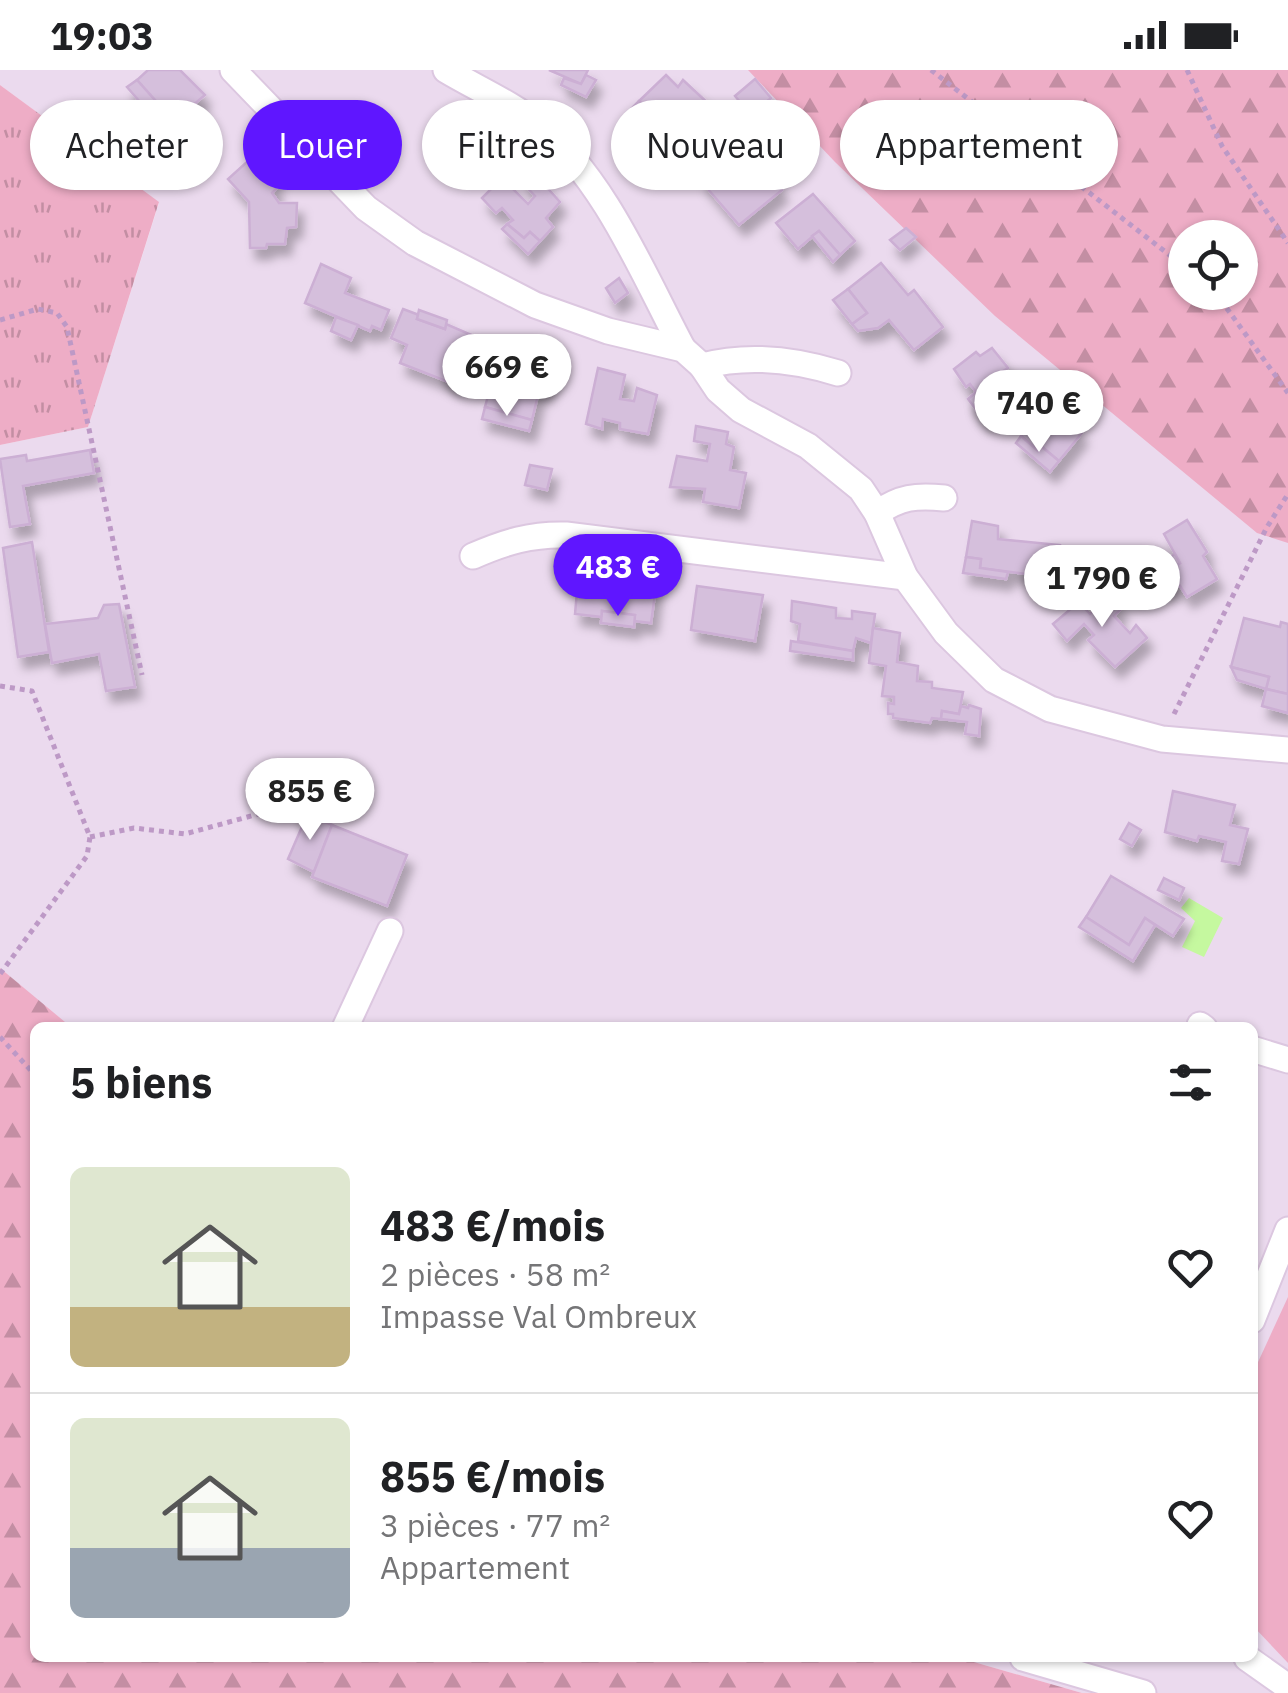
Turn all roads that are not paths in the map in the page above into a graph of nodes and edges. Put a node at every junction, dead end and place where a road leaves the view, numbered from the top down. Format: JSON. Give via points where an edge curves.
{"nodes":[{"id":1,"x":233,"y":70,"type":"edge"},
{"id":2,"x":446,"y":70,"type":"edge"},
{"id":3,"x":693,"y":358,"type":"junction"},
{"id":4,"x":838,"y":374,"type":"dead end"},
{"id":5,"x":944,"y":498,"type":"dead end"},
{"id":6,"x":877,"y":513,"type":"junction"},
{"id":7,"x":474,"y":556,"type":"dead end"},
{"id":8,"x":904,"y":577,"type":"junction"},
{"id":9,"x":1288,"y":750,"type":"edge"},
{"id":10,"x":390,"y":930,"type":"dead end"},
{"id":11,"x":348,"y":1022,"type":"edge"},
{"id":12,"x":1258,"y":1051,"type":"edge"},
{"id":13,"x":1288,"y":1060,"type":"edge"},
{"id":14,"x":1288,"y":1230,"type":"edge"},
{"id":15,"x":1258,"y":1305,"type":"edge"},
{"id":16,"x":1038,"y":1662,"type":"edge"},
{"id":17,"x":1253,"y":1662,"type":"edge"},
{"id":18,"x":1288,"y":1687,"type":"edge"},
{"id":19,"x":1144,"y":1693,"type":"edge"}],
"edges":[{"from":1,"to":3,"type":"street","via":[[366,208],[415,243],[536,305]]},
{"from":2,"to":3,"type":"street","via":[[537,124],[572,157]]},
{"from":3,"to":4,"type":"street","via":[[779,359]]},
{"from":3,"to":6,"type":"street","via":[[718,390],[808,446],[861,489]]},
{"from":5,"to":6,"type":"street","via":[[896,500]]},
{"from":6,"to":8,"type":"street"},
{"from":7,"to":8,"type":"street","via":[[539,534]]},
{"from":8,"to":9,"type":"street","via":[[946,633],[994,680],[1050,709],[1162,739]]},
{"from":10,"to":11,"type":"street"},
{"from":12,"to":13,"type":"street"},
{"from":14,"to":15,"type":"street"},
{"from":16,"to":19,"type":"street"},
{"from":17,"to":18,"type":"street"}]}
